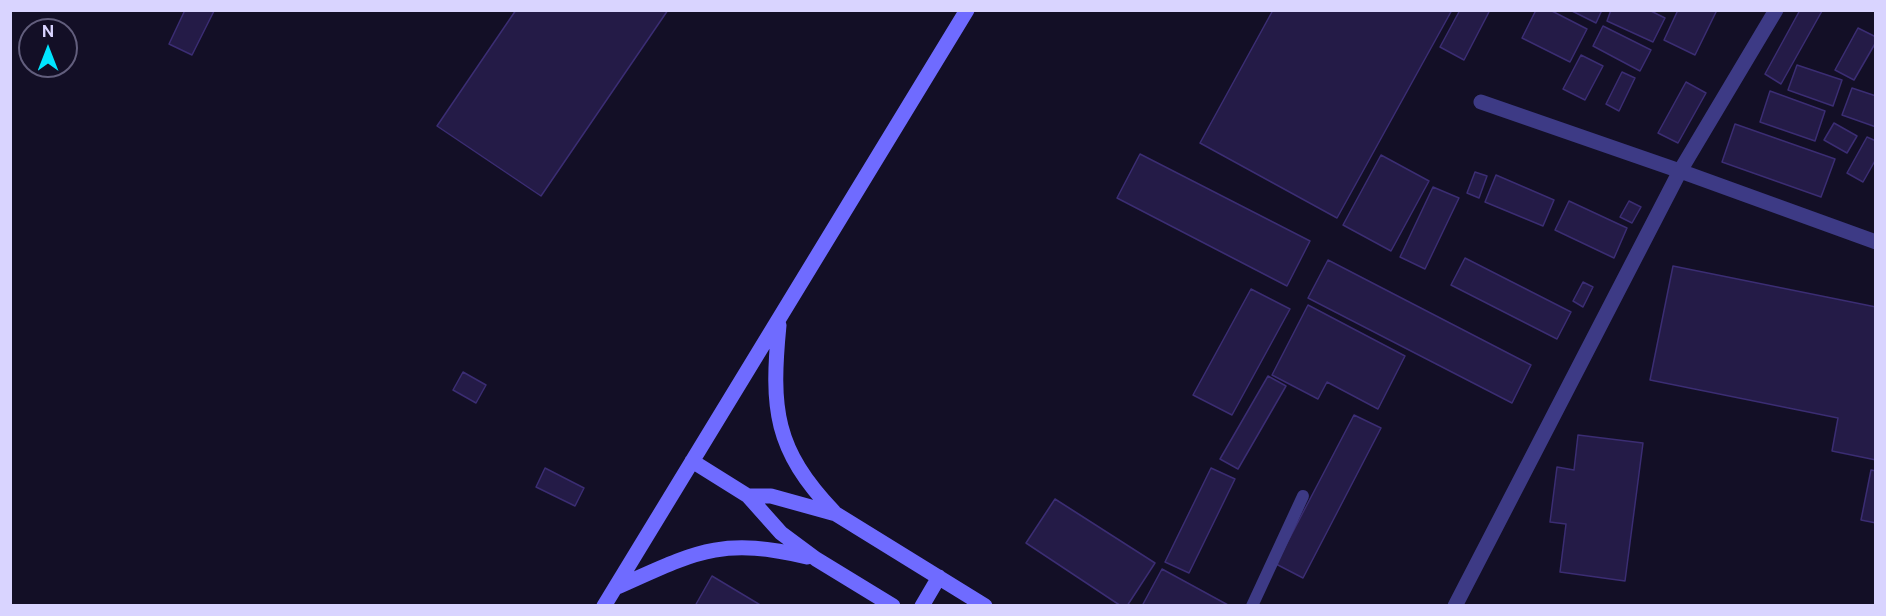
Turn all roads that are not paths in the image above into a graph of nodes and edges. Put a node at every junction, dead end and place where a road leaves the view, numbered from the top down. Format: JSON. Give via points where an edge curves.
{"nodes":[{"id":1,"x":967,"y":10,"type":"edge"},
{"id":2,"x":1776,"y":10,"type":"edge"},
{"id":3,"x":1481,"y":102,"type":"dead end"},
{"id":4,"x":1680,"y":171,"type":"junction"},
{"id":5,"x":1875,"y":242,"type":"edge"},
{"id":6,"x":780,"y":321,"type":"junction"},
{"id":7,"x":692,"y":461,"type":"junction"},
{"id":8,"x":748,"y":496,"type":"junction"},
{"id":9,"x":1304,"y":496,"type":"dead end"},
{"id":10,"x":836,"y":514,"type":"junction"},
{"id":11,"x":816,"y":559,"type":"junction"},
{"id":12,"x":939,"y":577,"type":"junction"},
{"id":13,"x":615,"y":588,"type":"junction"},
{"id":14,"x":604,"y":606,"type":"edge"},
{"id":15,"x":893,"y":606,"type":"edge"},
{"id":16,"x":922,"y":606,"type":"edge"},
{"id":17,"x":985,"y":606,"type":"edge"},
{"id":18,"x":1252,"y":606,"type":"edge"},
{"id":19,"x":1455,"y":606,"type":"edge"}],
"edges":[{"from":1,"to":6,"type":"main road"},
{"from":2,"to":4,"type":"street"},
{"from":3,"to":4,"type":"street"},
{"from":4,"to":5,"type":"street"},
{"from":4,"to":19,"type":"street"},
{"from":6,"to":7,"type":"main road"},
{"from":6,"to":10,"type":"main road","via":[[774,383],[780,427],[795,464]]},
{"from":7,"to":8,"type":"main road"},
{"from":7,"to":13,"type":"main road"},
{"from":8,"to":10,"type":"main road","via":[[771,496]]},
{"from":8,"to":11,"type":"main road","via":[[781,533]]},
{"from":9,"to":18,"type":"lane"},
{"from":10,"to":12,"type":"main road"},
{"from":11,"to":13,"type":"main road","via":[[757,547],[704,550],[675,559]]},
{"from":11,"to":15,"type":"main road"},
{"from":12,"to":16,"type":"main road"},
{"from":12,"to":17,"type":"main road"},
{"from":13,"to":14,"type":"main road"}]}
